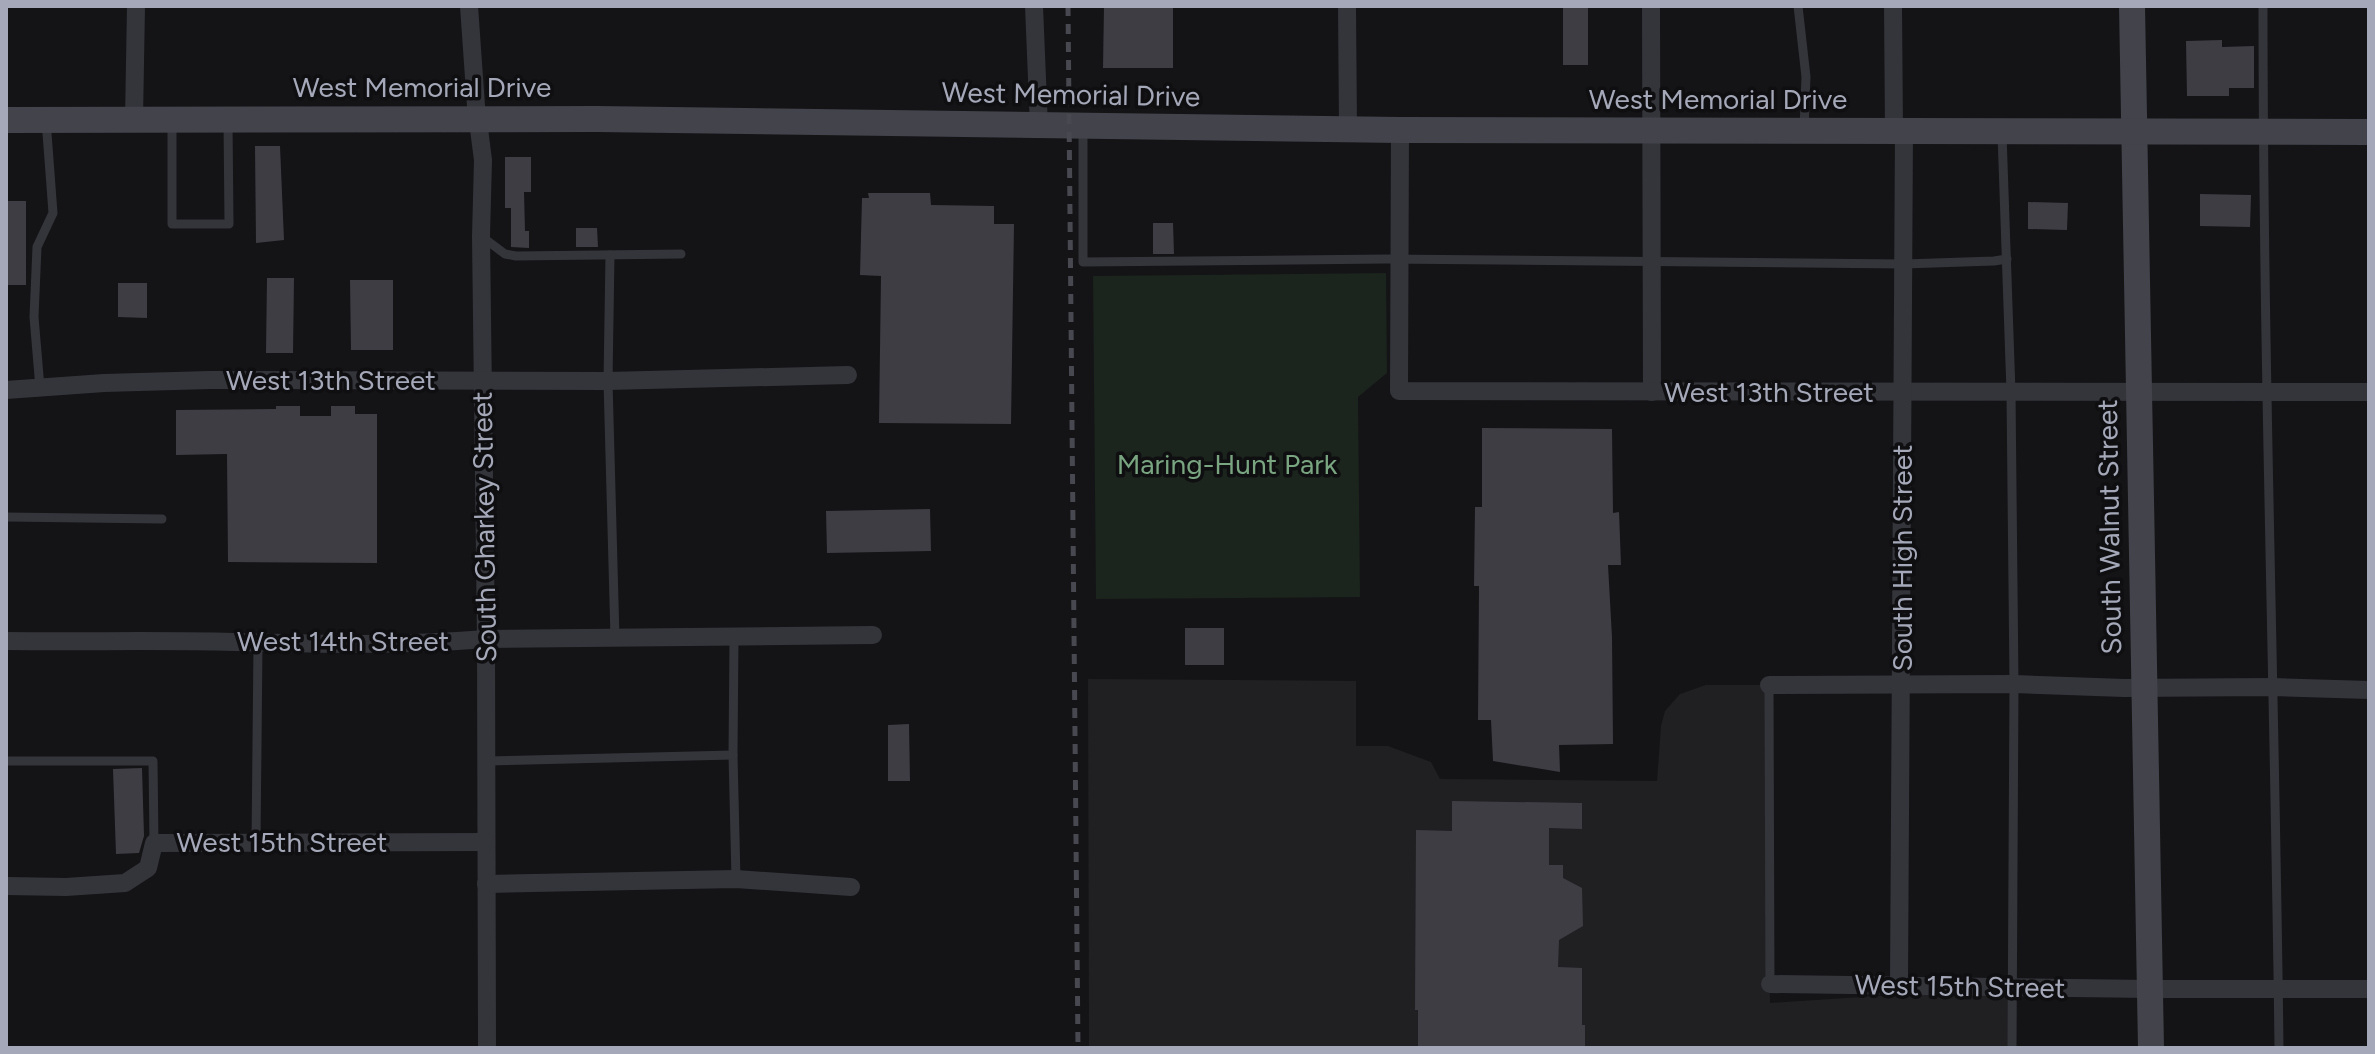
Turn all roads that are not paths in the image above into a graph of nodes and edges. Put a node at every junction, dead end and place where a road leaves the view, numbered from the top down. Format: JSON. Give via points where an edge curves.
{"nodes":[{"id":1,"x":136,"y":6,"type":"edge"},
{"id":2,"x":469,"y":6,"type":"edge"},
{"id":3,"x":1034,"y":6,"type":"edge"},
{"id":4,"x":1347,"y":6,"type":"edge"},
{"id":5,"x":1651,"y":6,"type":"edge"},
{"id":6,"x":1798,"y":6,"type":"edge"},
{"id":7,"x":1893,"y":6,"type":"edge"},
{"id":8,"x":2132,"y":6,"type":"edge"},
{"id":9,"x":2263,"y":6,"type":"edge"},
{"id":10,"x":134,"y":119,"type":"junction"},
{"id":11,"x":172,"y":119,"type":"junction"},
{"id":12,"x":6,"y":120,"type":"edge"},
{"id":13,"x":46,"y":120,"type":"junction"},
{"id":14,"x":228,"y":120,"type":"junction"},
{"id":15,"x":477,"y":120,"type":"junction"},
{"id":16,"x":1039,"y":127,"type":"junction"},
{"id":17,"x":1083,"y":127,"type":"junction"},
{"id":18,"x":1348,"y":129,"type":"junction"},
{"id":19,"x":1400,"y":130,"type":"junction"},
{"id":20,"x":2134,"y":130,"type":"junction"},
{"id":21,"x":1652,"y":131,"type":"junction"},
{"id":22,"x":1804,"y":131,"type":"junction"},
{"id":23,"x":1899,"y":131,"type":"junction"},
{"id":24,"x":2002,"y":131,"type":"junction"},
{"id":25,"x":2264,"y":131,"type":"junction"},
{"id":26,"x":2369,"y":132,"type":"edge"},
{"id":27,"x":481,"y":236,"type":"junction"},
{"id":28,"x":681,"y":254,"type":"dead end"},
{"id":29,"x":610,"y":255,"type":"junction"},
{"id":30,"x":1399,"y":259,"type":"junction"},
{"id":31,"x":2007,"y":259,"type":"junction"},
{"id":32,"x":1652,"y":261,"type":"junction"},
{"id":33,"x":1904,"y":264,"type":"junction"},
{"id":34,"x":848,"y":375,"type":"dead end"},
{"id":35,"x":608,"y":381,"type":"junction"},
{"id":36,"x":483,"y":382,"type":"junction"},
{"id":37,"x":40,"y":388,"type":"junction"},
{"id":38,"x":6,"y":390,"type":"edge"},
{"id":39,"x":1652,"y":392,"type":"junction"},
{"id":40,"x":1904,"y":392,"type":"junction"},
{"id":41,"x":2011,"y":392,"type":"junction"},
{"id":42,"x":2140,"y":392,"type":"junction"},
{"id":43,"x":2266,"y":392,"type":"junction"},
{"id":44,"x":2369,"y":392,"type":"edge"},
{"id":45,"x":6,"y":517,"type":"edge"},
{"id":46,"x":162,"y":519,"type":"dead end"},
{"id":47,"x":873,"y":635,"type":"dead end"},
{"id":48,"x":734,"y":637,"type":"junction"},
{"id":49,"x":615,"y":638,"type":"junction"},
{"id":50,"x":486,"y":639,"type":"junction"},
{"id":51,"x":6,"y":641,"type":"edge"},
{"id":52,"x":258,"y":644,"type":"junction"},
{"id":53,"x":2014,"y":684,"type":"junction"},
{"id":54,"x":1769,"y":685,"type":"joint"},
{"id":55,"x":1902,"y":685,"type":"junction"},
{"id":56,"x":2273,"y":687,"type":"junction"},
{"id":57,"x":2143,"y":688,"type":"junction"},
{"id":58,"x":2369,"y":690,"type":"edge"},
{"id":59,"x":733,"y":755,"type":"junction"},
{"id":60,"x":6,"y":761,"type":"edge"},
{"id":61,"x":486,"y":761,"type":"junction"},
{"id":62,"x":486,"y":842,"type":"junction"},
{"id":63,"x":154,"y":843,"type":"junction"},
{"id":64,"x":256,"y":843,"type":"junction"},
{"id":65,"x":736,"y":879,"type":"junction"},
{"id":66,"x":486,"y":884,"type":"junction"},
{"id":67,"x":6,"y":886,"type":"edge"},
{"id":68,"x":851,"y":887,"type":"dead end"},
{"id":69,"x":1770,"y":984,"type":"joint"},
{"id":70,"x":1899,"y":984,"type":"junction"},
{"id":71,"x":2013,"y":987,"type":"junction"},
{"id":72,"x":2278,"y":988,"type":"junction"},
{"id":73,"x":2150,"y":989,"type":"junction"},
{"id":74,"x":2369,"y":989,"type":"edge"},
{"id":75,"x":487,"y":1048,"type":"edge"},
{"id":76,"x":2012,"y":1048,"type":"edge"},
{"id":77,"x":2151,"y":1048,"type":"edge"},
{"id":78,"x":2279,"y":1048,"type":"edge"}],
"edges":[{"from":1,"to":10,"type":"street"},
{"from":2,"to":15,"type":"street","name":"South Gharkey Street"},
{"from":3,"to":16,"type":"street"},
{"from":4,"to":18,"type":"street"},
{"from":5,"to":21,"type":"street"},
{"from":6,"to":22,"type":"lane","via":[[1806,77]]},
{"from":7,"to":23,"type":"street","name":"South High Street"},
{"from":8,"to":20,"type":"main road","name":"South Walnut Street"},
{"from":9,"to":25,"type":"lane"},
{"from":10,"to":11,"type":"main road","name":"West Memorial Drive"},
{"from":10,"to":13,"type":"main road","name":"West Memorial Drive"},
{"from":11,"to":14,"type":"main road","name":"West Memorial Drive"},
{"from":11,"to":14,"type":"lane","via":[[172,224],[229,224]]},
{"from":12,"to":13,"type":"main road","name":"West Memorial Drive"},
{"from":13,"to":37,"type":"lane","via":[[53,213],[37,247],[34,317]]},
{"from":14,"to":15,"type":"main road","name":"West Memorial Drive"},
{"from":15,"to":16,"type":"main road","name":"West Memorial Drive"},
{"from":15,"to":27,"type":"street","name":"South Gharkey Street","via":[[483,160]]},
{"from":16,"to":17,"type":"main road","name":"West Memorial Drive"},
{"from":17,"to":18,"type":"main road","name":"West Memorial Drive"},
{"from":17,"to":30,"type":"lane","via":[[1083,262]]},
{"from":18,"to":19,"type":"main road","name":"West Memorial Drive"},
{"from":19,"to":21,"type":"main road","name":"West Memorial Drive"},
{"from":19,"to":30,"type":"street"},
{"from":20,"to":24,"type":"main road","name":"West Memorial Drive"},
{"from":20,"to":25,"type":"main road","name":"West Memorial Drive"},
{"from":20,"to":42,"type":"main road","name":"South Walnut Street"},
{"from":21,"to":22,"type":"main road","name":"West Memorial Drive"},
{"from":21,"to":32,"type":"street"},
{"from":22,"to":23,"type":"main road","name":"West Memorial Drive"},
{"from":23,"to":24,"type":"main road","name":"West Memorial Drive"},
{"from":23,"to":33,"type":"street","name":"South High Street"},
{"from":24,"to":31,"type":"lane"},
{"from":25,"to":26,"type":"main road","name":"West Memorial Drive"},
{"from":25,"to":43,"type":"lane"},
{"from":27,"to":29,"type":"lane","via":[[516,256]]},
{"from":27,"to":36,"type":"street","name":"South Gharkey Street"},
{"from":28,"to":29,"type":"lane"},
{"from":29,"to":35,"type":"lane"},
{"from":30,"to":32,"type":"lane"},
{"from":30,"to":39,"type":"street","name":"West 13th Street","via":[[1399,391]]},
{"from":31,"to":33,"type":"lane"},
{"from":31,"to":41,"type":"lane"},
{"from":32,"to":33,"type":"lane"},
{"from":32,"to":39,"type":"street"},
{"from":33,"to":40,"type":"street","name":"South High Street"},
{"from":34,"to":35,"type":"street","name":"West 13th Street"},
{"from":35,"to":36,"type":"street","name":"West 13th Street"},
{"from":35,"to":49,"type":"lane"},
{"from":36,"to":37,"type":"street","name":"West 13th Street","via":[[210,380]]},
{"from":36,"to":50,"type":"street","name":"South Gharkey Street"},
{"from":37,"to":38,"type":"street","name":"West 13th Street"},
{"from":39,"to":40,"type":"street","name":"West 13th Street"},
{"from":40,"to":41,"type":"street","name":"West 13th Street"},
{"from":40,"to":55,"type":"street","name":"South High Street"},
{"from":41,"to":42,"type":"street","name":"West 13th Street"},
{"from":41,"to":53,"type":"lane"},
{"from":42,"to":43,"type":"street","name":"West 13th Street"},
{"from":42,"to":57,"type":"main road","name":"South Walnut Street"},
{"from":43,"to":44,"type":"street","name":"West 13th Street"},
{"from":43,"to":56,"type":"lane"},
{"from":45,"to":46,"type":"lane"},
{"from":47,"to":48,"type":"street","name":"West 14th Street"},
{"from":48,"to":49,"type":"street","name":"West 14th Street"},
{"from":48,"to":59,"type":"lane"},
{"from":49,"to":50,"type":"street","name":"West 14th Street"},
{"from":50,"to":52,"type":"street","name":"West 14th Street"},
{"from":50,"to":61,"type":"street","name":"South Gharkey Street"},
{"from":51,"to":52,"type":"street","name":"West 14th Street"},
{"from":52,"to":64,"type":"lane"},
{"from":53,"to":55,"type":"street"},
{"from":53,"to":57,"type":"street"},
{"from":53,"to":71,"type":"lane"},
{"from":54,"to":55,"type":"street"},
{"from":54,"to":69,"type":"lane"},
{"from":55,"to":70,"type":"street","name":"South High Street"},
{"from":56,"to":57,"type":"street"},
{"from":56,"to":58,"type":"street"},
{"from":56,"to":72,"type":"lane"},
{"from":57,"to":73,"type":"main road","name":"South Walnut Street"},
{"from":59,"to":61,"type":"lane"},
{"from":59,"to":65,"type":"lane"},
{"from":60,"to":63,"type":"lane","via":[[153,761]]},
{"from":61,"to":62,"type":"street","name":"South Gharkey Street"},
{"from":62,"to":64,"type":"street","name":"West 15th Street"},
{"from":62,"to":66,"type":"street","name":"South Gharkey Street"},
{"from":63,"to":64,"type":"street","name":"West 15th Street"},
{"from":63,"to":67,"type":"street","name":"West 15th Street","via":[[148,868],[125,883]]},
{"from":65,"to":66,"type":"street"},
{"from":65,"to":68,"type":"street"},
{"from":66,"to":75,"type":"street","name":"South Gharkey Street"},
{"from":69,"to":70,"type":"street","name":"West 15th Street"},
{"from":70,"to":71,"type":"street","name":"West 15th Street"},
{"from":71,"to":73,"type":"street","name":"West 15th Street"},
{"from":71,"to":76,"type":"lane"},
{"from":72,"to":73,"type":"street","name":"West 15th Street"},
{"from":72,"to":74,"type":"street","name":"West 15th Street"},
{"from":72,"to":78,"type":"lane"},
{"from":73,"to":77,"type":"main road","name":"South Walnut Street"}]}
